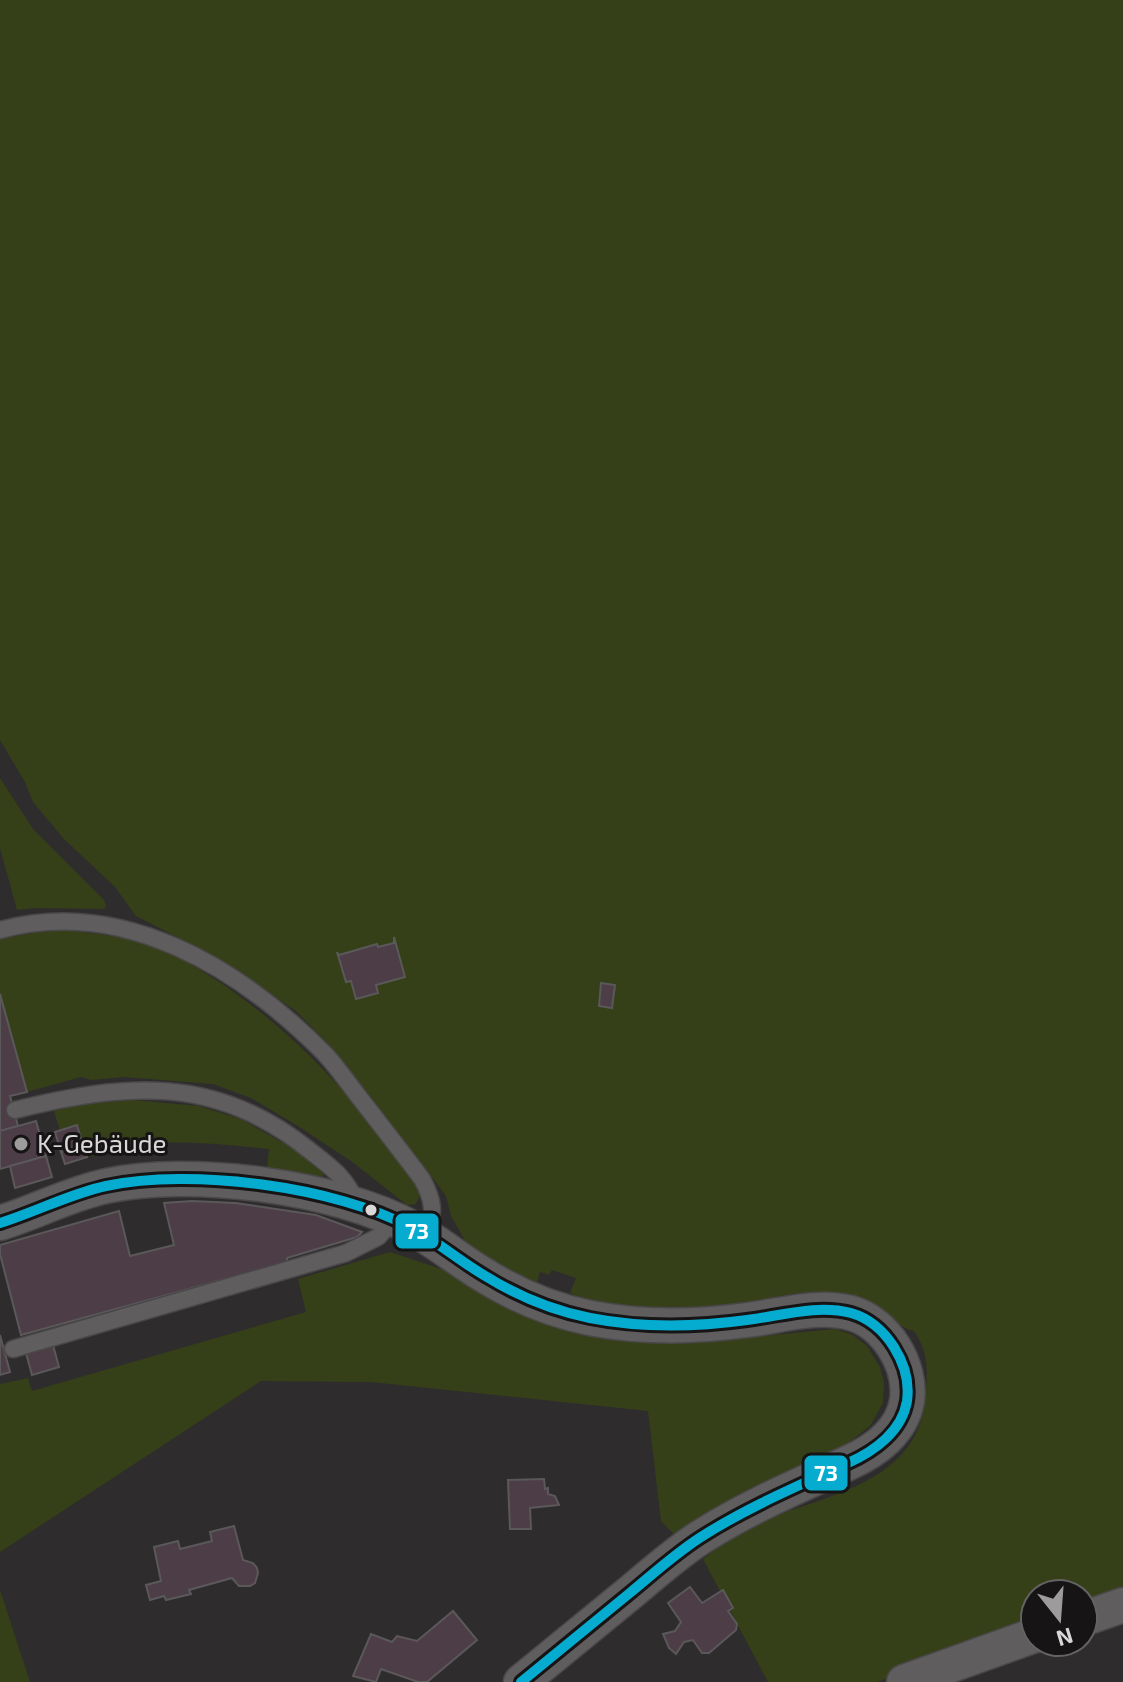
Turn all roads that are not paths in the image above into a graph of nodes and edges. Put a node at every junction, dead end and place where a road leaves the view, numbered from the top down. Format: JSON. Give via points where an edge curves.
{"nodes":[{"id":1,"x":0,"y":930,"type":"edge"},
{"id":2,"x":15,"y":1110,"type":"dead end"},
{"id":3,"x":357,"y":1205,"type":"junction"},
{"id":4,"x":395,"y":1219,"type":"junction"},
{"id":5,"x":0,"y":1223,"type":"edge"},
{"id":6,"x":426,"y":1235,"type":"junction"},
{"id":7,"x":13,"y":1349,"type":"dead end"},
{"id":8,"x":1123,"y":1605,"type":"edge"},
{"id":9,"x":1099,"y":1613,"type":"edge"},
{"id":10,"x":1019,"y":1641,"type":"edge"},
{"id":11,"x":521,"y":1682,"type":"edge"},
{"id":12,"x":904,"y":1682,"type":"edge"}],
"edges":[{"from":1,"to":6,"type":"lane","via":[[72,921],[131,929],[175,945],[240,983],[326,1055],[422,1179],[433,1200]]},
{"from":2,"to":3,"type":"lane","via":[[107,1091],[218,1099],[257,1114],[296,1139],[342,1176]]},
{"from":3,"to":4,"type":"street"},
{"from":3,"to":5,"type":"street","via":[[253,1185],[172,1179],[97,1188]]},
{"from":4,"to":6,"type":"street"},
{"from":4,"to":7,"type":"lane","via":[[378,1237],[346,1253]]},
{"from":6,"to":11,"type":"street","via":[[507,1289],[593,1319],[680,1325],[790,1312],[850,1313],[886,1337],[907,1381],[905,1411],[883,1442],[701,1537]]},
{"from":8,"to":9,"type":"street"},
{"from":10,"to":12,"type":"street"}]}
